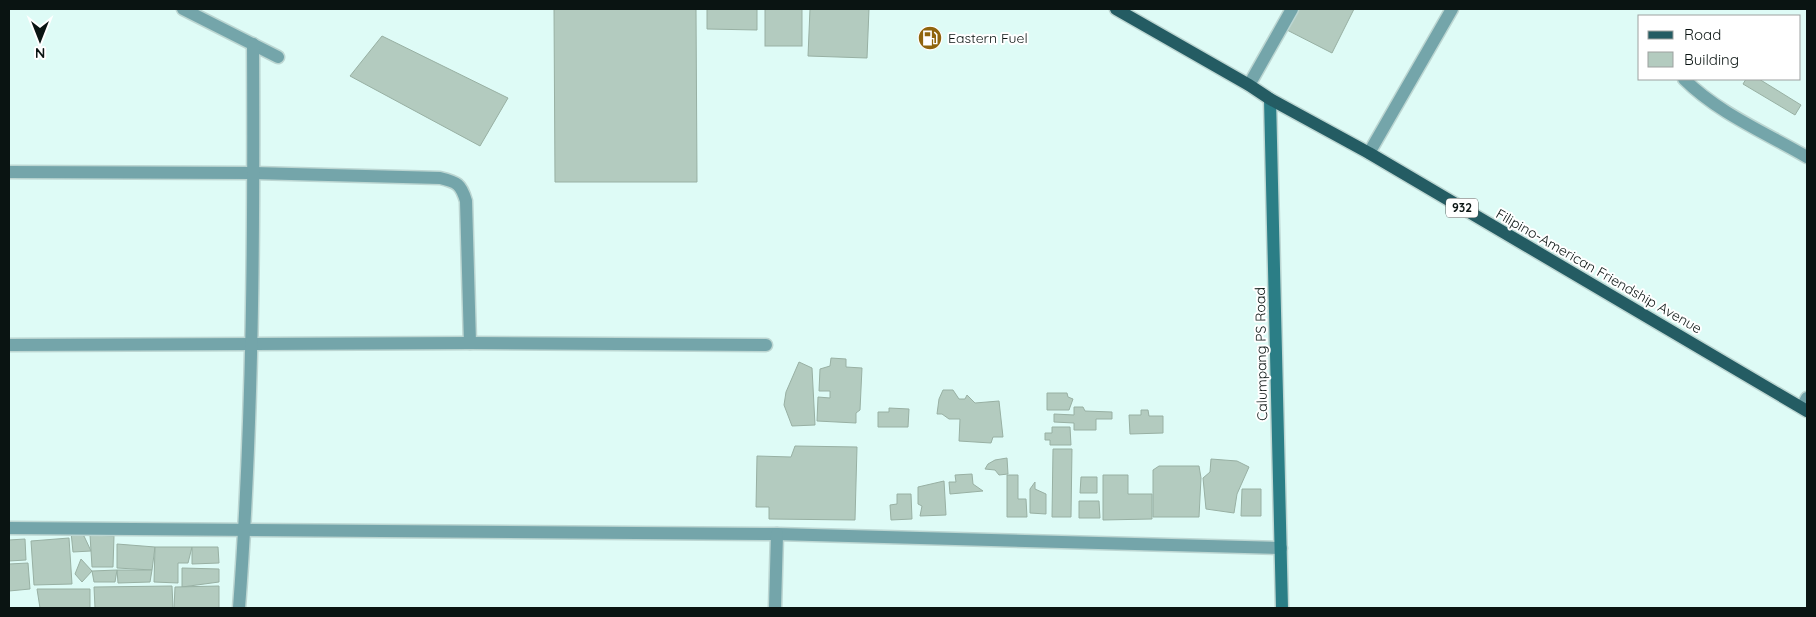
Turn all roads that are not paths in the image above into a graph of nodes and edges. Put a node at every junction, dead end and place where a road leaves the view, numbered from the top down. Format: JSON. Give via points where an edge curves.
{"nodes":[{"id":1,"x":183,"y":9,"type":"edge"},
{"id":2,"x":1292,"y":9,"type":"edge"},
{"id":3,"x":1452,"y":9,"type":"edge"},
{"id":4,"x":1124,"y":11,"type":"edge"},
{"id":5,"x":253,"y":44,"type":"junction"},
{"id":6,"x":278,"y":57,"type":"dead end"},
{"id":7,"x":1685,"y":80,"type":"edge"},
{"id":8,"x":1249,"y":85,"type":"junction"},
{"id":9,"x":1270,"y":99,"type":"junction"},
{"id":10,"x":1369,"y":153,"type":"junction"},
{"id":11,"x":1807,"y":157,"type":"edge"},
{"id":12,"x":9,"y":172,"type":"edge"},
{"id":13,"x":254,"y":173,"type":"junction"},
{"id":14,"x":470,"y":343,"type":"junction"},
{"id":15,"x":9,"y":345,"type":"edge"},
{"id":16,"x":250,"y":345,"type":"junction"},
{"id":17,"x":766,"y":345,"type":"dead end"},
{"id":18,"x":1805,"y":405,"type":"edge"},
{"id":19,"x":9,"y":528,"type":"edge"},
{"id":20,"x":245,"y":531,"type":"junction"},
{"id":21,"x":777,"y":534,"type":"junction"},
{"id":22,"x":1281,"y":548,"type":"junction"},
{"id":23,"x":239,"y":608,"type":"edge"},
{"id":24,"x":775,"y":608,"type":"edge"},
{"id":25,"x":1282,"y":608,"type":"edge"}],
"edges":[{"from":1,"to":5,"type":"street"},
{"from":2,"to":8,"type":"street"},
{"from":3,"to":10,"type":"street"},
{"from":4,"to":8,"type":"main road","name":"Filipino-American Friendship Avenue","number":"932"},
{"from":5,"to":6,"type":"street"},
{"from":5,"to":13,"type":"street"},
{"from":7,"to":11,"type":"street","via":[[1732,114]]},
{"from":8,"to":9,"type":"main road","name":"Filipino-American Friendship Avenue","number":"932"},
{"from":9,"to":10,"type":"main road","name":"Filipino-American Friendship Avenue","number":"932"},
{"from":9,"to":22,"type":"street","name":"Calumpang PS Road"},
{"from":10,"to":18,"type":"main road","name":"Filipino-American Friendship Avenue","number":"932"},
{"from":12,"to":13,"type":"street"},
{"from":13,"to":14,"type":"street","via":[[440,178],[462,188],[468,222]]},
{"from":13,"to":16,"type":"street"},
{"from":14,"to":16,"type":"street"},
{"from":14,"to":17,"type":"street"},
{"from":15,"to":16,"type":"street"},
{"from":16,"to":20,"type":"street"},
{"from":19,"to":20,"type":"street"},
{"from":20,"to":21,"type":"street"},
{"from":20,"to":23,"type":"street"},
{"from":21,"to":22,"type":"street"},
{"from":21,"to":24,"type":"street"},
{"from":22,"to":25,"type":"street","name":"Calumpang PS Road"}]}
